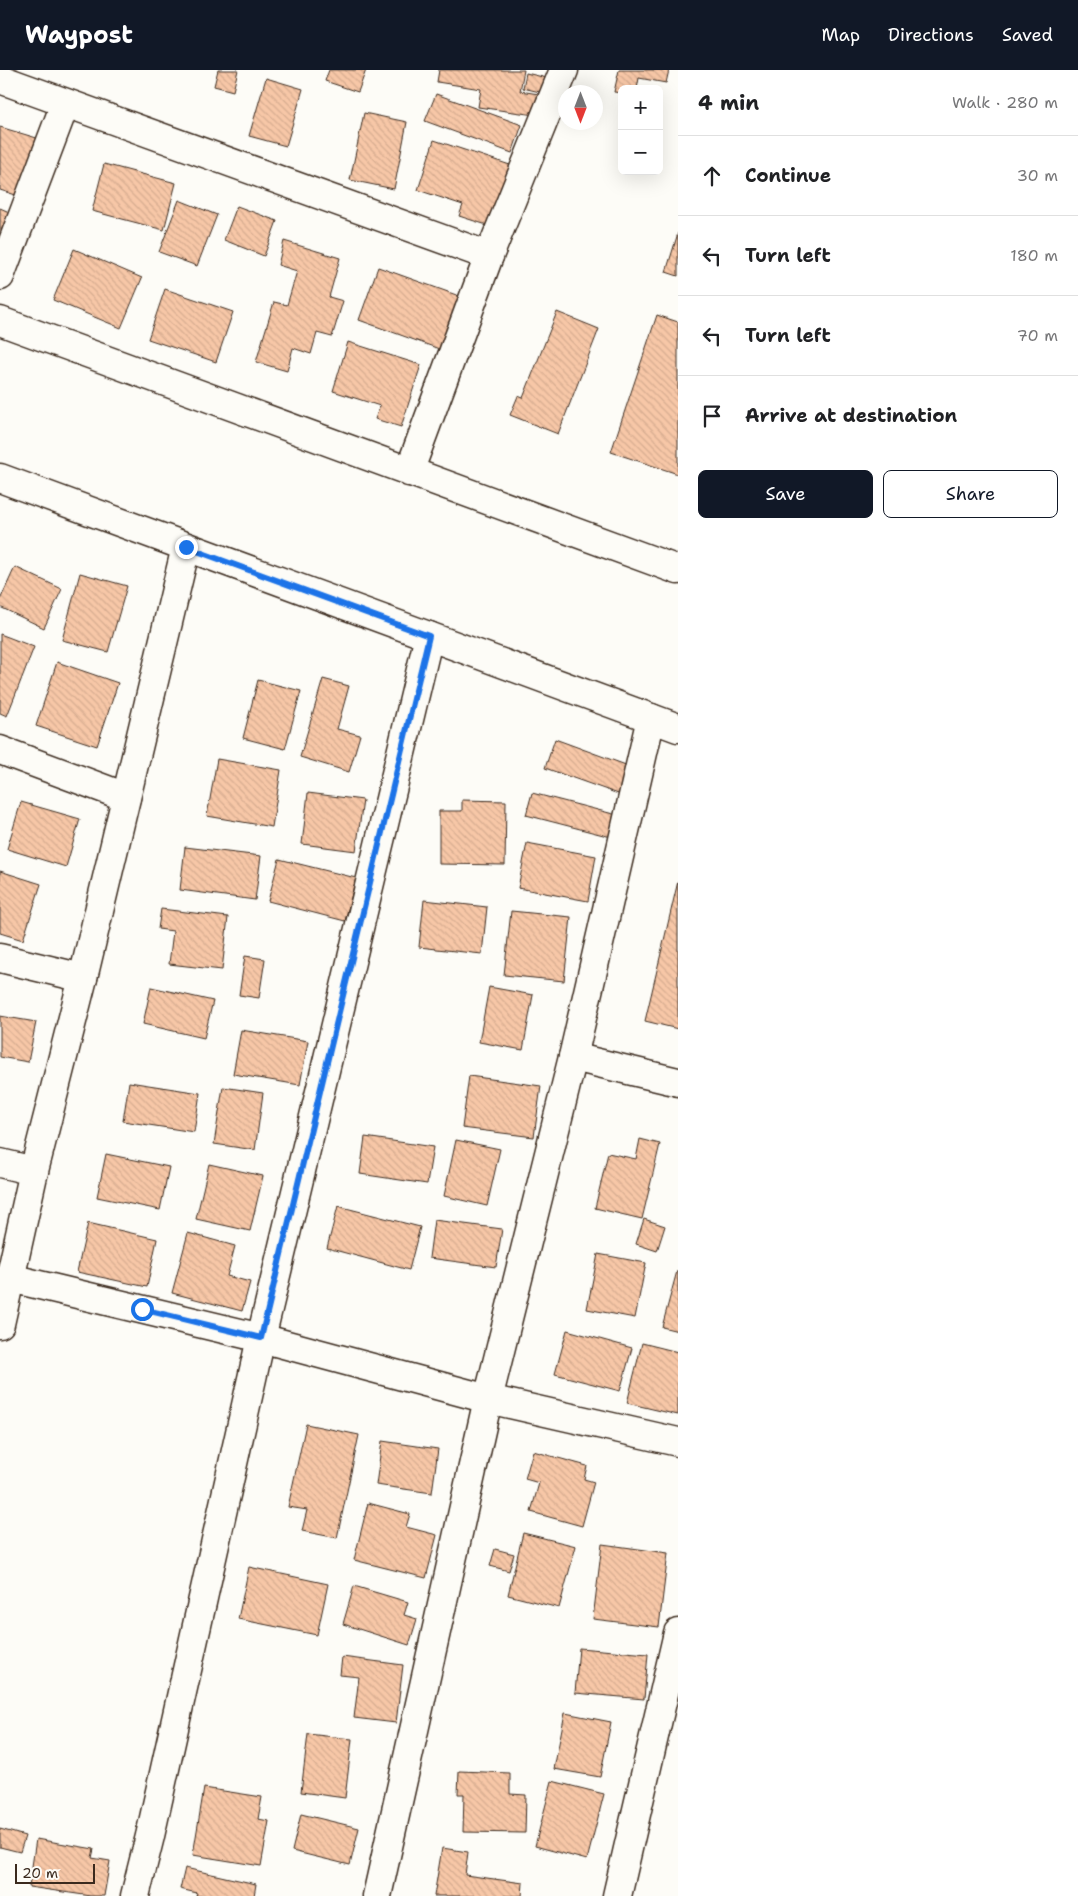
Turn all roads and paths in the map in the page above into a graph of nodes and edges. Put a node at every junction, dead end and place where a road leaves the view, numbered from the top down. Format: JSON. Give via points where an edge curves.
{"nodes":[{"id":1,"x":564,"y":70,"type":"edge"},
{"id":2,"x":0,"y":79,"type":"edge"},
{"id":3,"x":65,"y":104,"type":"junction"},
{"id":4,"x":489,"y":256,"type":"junction"},
{"id":5,"x":0,"y":276,"type":"edge"},
{"id":6,"x":0,"y":321,"type":"edge"},
{"id":7,"x":409,"y":472,"type":"junction"},
{"id":8,"x":0,"y":478,"type":"edge"},
{"id":9,"x":186,"y":547,"type":"junction"},
{"id":10,"x":678,"y":570,"type":"edge"},
{"id":11,"x":429,"y":636,"type":"junction"},
{"id":12,"x":651,"y":718,"type":"junction"},
{"id":13,"x":678,"y":728,"type":"edge"},
{"id":14,"x":0,"y":750,"type":"edge"},
{"id":15,"x":126,"y":797,"type":"junction"},
{"id":16,"x":0,"y":958,"type":"edge"},
{"id":17,"x":83,"y":978,"type":"junction"},
{"id":18,"x":573,"y":1057,"type":"junction"},
{"id":19,"x":678,"y":1082,"type":"edge"},
{"id":20,"x":0,"y":1163,"type":"edge"},
{"id":21,"x":34,"y":1171,"type":"junction"},
{"id":22,"x":10,"y":1278,"type":"junction"},
{"id":23,"x":0,"y":1324,"type":"edge"},
{"id":24,"x":261,"y":1338,"type":"junction"},
{"id":25,"x":488,"y":1399,"type":"junction"},
{"id":26,"x":678,"y":1442,"type":"edge"},
{"id":27,"x":678,"y":1633,"type":"edge"},
{"id":28,"x":135,"y":1896,"type":"edge"},
{"id":29,"x":378,"y":1896,"type":"edge"},
{"id":30,"x":617,"y":1896,"type":"edge"}],
"edges":[{"from":1,"to":4,"type":"street"},
{"from":2,"to":3,"type":"street"},
{"from":3,"to":4,"type":"street"},
{"from":3,"to":5,"type":"street"},
{"from":4,"to":7,"type":"street"},
{"from":6,"to":7,"type":"street"},
{"from":7,"to":10,"type":"street"},
{"from":8,"to":9,"type":"street"},
{"from":9,"to":11,"type":"street"},
{"from":9,"to":15,"type":"street"},
{"from":11,"to":12,"type":"street"},
{"from":11,"to":24,"type":"street"},
{"from":12,"to":13,"type":"street"},
{"from":12,"to":18,"type":"street"},
{"from":14,"to":15,"type":"street"},
{"from":15,"to":17,"type":"street"},
{"from":16,"to":17,"type":"street"},
{"from":17,"to":21,"type":"street"},
{"from":18,"to":19,"type":"street"},
{"from":18,"to":25,"type":"street"},
{"from":20,"to":21,"type":"street"},
{"from":21,"to":22,"type":"street"},
{"from":22,"to":23,"type":"street"},
{"from":22,"to":24,"type":"street"},
{"from":24,"to":25,"type":"street"},
{"from":24,"to":28,"type":"street"},
{"from":25,"to":26,"type":"street"},
{"from":25,"to":29,"type":"street"},
{"from":27,"to":30,"type":"street"}]}
